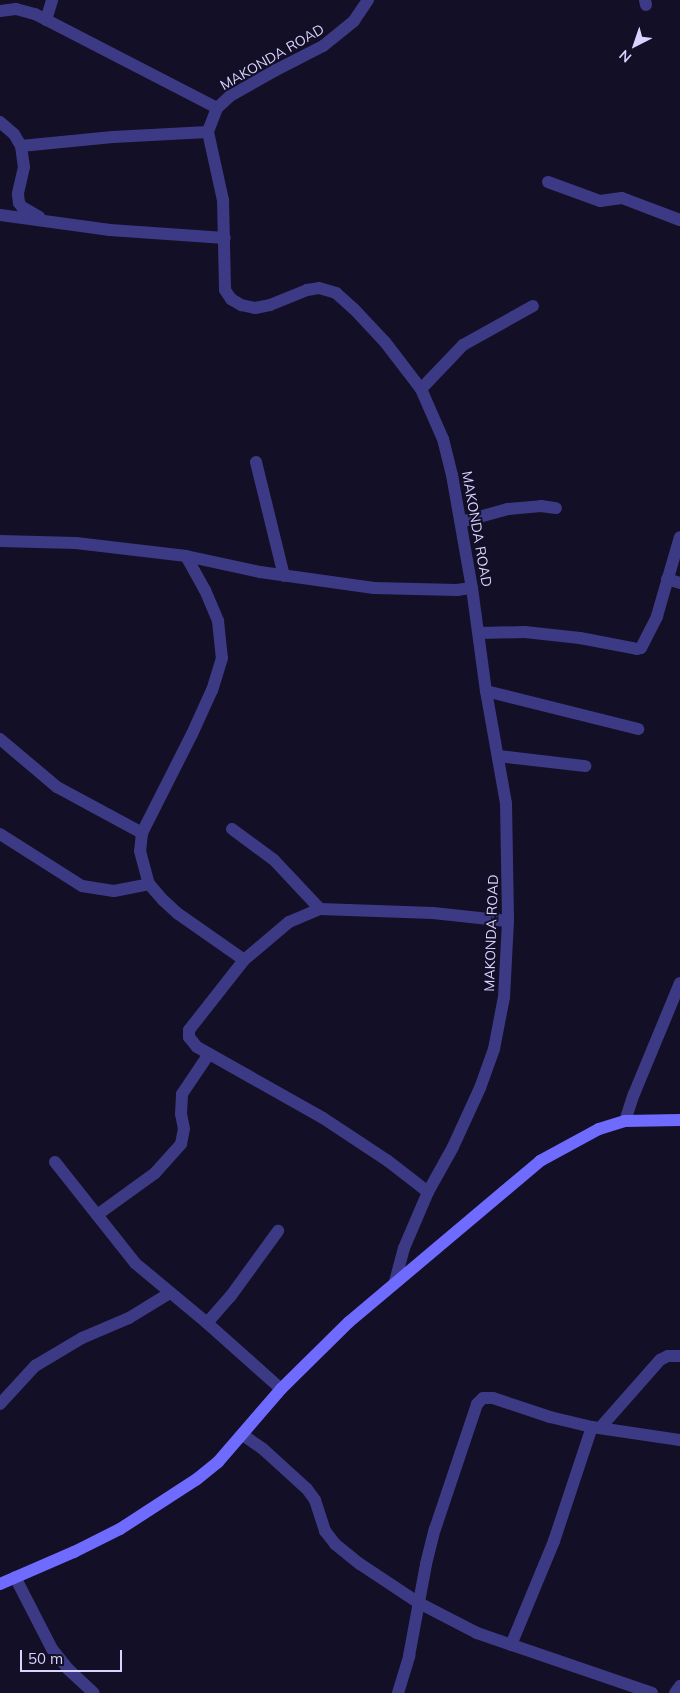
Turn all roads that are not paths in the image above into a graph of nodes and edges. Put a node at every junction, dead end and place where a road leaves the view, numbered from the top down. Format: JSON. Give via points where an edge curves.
{"nodes":[{"id":1,"x":52,"y":0,"type":"edge"},
{"id":2,"x":368,"y":0,"type":"edge"},
{"id":3,"x":0,"y":11,"type":"edge"},
{"id":4,"x":46,"y":20,"type":"junction"},
{"id":5,"x":217,"y":108,"type":"junction"},
{"id":6,"x":0,"y":122,"type":"edge"},
{"id":7,"x":208,"y":132,"type":"junction"},
{"id":8,"x":21,"y":146,"type":"junction"},
{"id":9,"x":548,"y":182,"type":"dead end"},
{"id":10,"x":0,"y":215,"type":"edge"},
{"id":11,"x":46,"y":220,"type":"junction"},
{"id":12,"x":680,"y":220,"type":"edge"},
{"id":13,"x":225,"y":238,"type":"junction"},
{"id":14,"x":533,"y":306,"type":"dead end"},
{"id":15,"x":421,"y":389,"type":"junction"},
{"id":16,"x":256,"y":462,"type":"dead end"},
{"id":17,"x":556,"y":508,"type":"dead end"},
{"id":18,"x":461,"y":522,"type":"junction"},
{"id":19,"x":680,"y":537,"type":"edge"},
{"id":20,"x":0,"y":541,"type":"edge"},
{"id":21,"x":186,"y":556,"type":"junction"},
{"id":22,"x":284,"y":576,"type":"junction"},
{"id":23,"x":667,"y":579,"type":"junction"},
{"id":24,"x":680,"y":583,"type":"edge"},
{"id":25,"x":472,"y":588,"type":"junction"},
{"id":26,"x":479,"y":633,"type":"junction"},
{"id":27,"x":486,"y":691,"type":"junction"},
{"id":28,"x":638,"y":729,"type":"dead end"},
{"id":29,"x":0,"y":739,"type":"edge"},
{"id":30,"x":498,"y":756,"type":"junction"},
{"id":31,"x":586,"y":766,"type":"dead end"},
{"id":32,"x":232,"y":829,"type":"dead end"},
{"id":33,"x":142,"y":833,"type":"junction"},
{"id":34,"x":0,"y":834,"type":"edge"},
{"id":35,"x":149,"y":884,"type":"junction"},
{"id":36,"x":320,"y":909,"type":"junction"},
{"id":37,"x":508,"y":921,"type":"junction"},
{"id":38,"x":244,"y":960,"type":"junction"},
{"id":39,"x":680,"y":983,"type":"edge"},
{"id":40,"x":209,"y":1054,"type":"junction"},
{"id":41,"x":680,"y":1120,"type":"edge"},
{"id":42,"x":625,"y":1121,"type":"junction"},
{"id":43,"x":55,"y":1162,"type":"dead end"},
{"id":44,"x":428,"y":1192,"type":"junction"},
{"id":45,"x":97,"y":1215,"type":"junction"},
{"id":46,"x":278,"y":1230,"type":"dead end"},
{"id":47,"x":395,"y":1281,"type":"junction"},
{"id":48,"x":170,"y":1293,"type":"junction"},
{"id":49,"x":208,"y":1323,"type":"junction"},
{"id":50,"x":680,"y":1356,"type":"edge"},
{"id":51,"x":281,"y":1389,"type":"junction"},
{"id":52,"x":0,"y":1404,"type":"edge"},
{"id":53,"x":596,"y":1428,"type":"junction"},
{"id":54,"x":243,"y":1435,"type":"junction"},
{"id":55,"x":680,"y":1440,"type":"edge"},
{"id":56,"x":15,"y":1577,"type":"junction"},
{"id":57,"x":0,"y":1584,"type":"edge"},
{"id":58,"x":419,"y":1603,"type":"junction"},
{"id":59,"x":512,"y":1645,"type":"junction"},
{"id":60,"x":680,"y":1686,"type":"edge"},
{"id":61,"x":94,"y":1693,"type":"edge"},
{"id":62,"x":398,"y":1693,"type":"edge"},
{"id":63,"x":652,"y":1693,"type":"edge"},
{"id":64,"x":675,"y":1693,"type":"edge"}],
"edges":[{"from":1,"to":4,"type":"street"},
{"from":2,"to":5,"type":"street","name":"MAKONDA ROAD","via":[[339,36],[245,87]]},
{"from":3,"to":4,"type":"street","via":[[16,9]]},
{"from":4,"to":5,"type":"street"},
{"from":5,"to":7,"type":"street","name":"MAKONDA ROAD"},
{"from":6,"to":8,"type":"street","via":[[14,134]]},
{"from":7,"to":8,"type":"street"},
{"from":7,"to":13,"type":"street","name":"MAKONDA ROAD","via":[[223,200]]},
{"from":8,"to":11,"type":"street","via":[[24,167],[19,203]]},
{"from":9,"to":12,"type":"street","via":[[600,201],[622,198]]},
{"from":10,"to":11,"type":"street"},
{"from":11,"to":13,"type":"street","via":[[110,230]]},
{"from":13,"to":15,"type":"street","name":"MAKONDA ROAD","via":[[223,280],[231,299],[255,308],[313,289],[336,293],[385,342]]},
{"from":14,"to":15,"type":"street","via":[[463,345]]},
{"from":15,"to":18,"type":"street","name":"MAKONDA ROAD","via":[[443,439]]},
{"from":16,"to":22,"type":"street"},
{"from":17,"to":18,"type":"street","via":[[508,509]]},
{"from":18,"to":25,"type":"street","name":"MAKONDA ROAD"},
{"from":19,"to":23,"type":"street"},
{"from":20,"to":21,"type":"street","via":[[76,543]]},
{"from":21,"to":22,"type":"street"},
{"from":21,"to":33,"type":"street","via":[[218,621],[222,658],[200,718]]},
{"from":22,"to":25,"type":"street","via":[[374,588]]},
{"from":23,"to":24,"type":"street"},
{"from":23,"to":26,"type":"street","via":[[650,633],[637,650],[525,632]]},
{"from":25,"to":26,"type":"street","name":"MAKONDA ROAD"},
{"from":26,"to":27,"type":"street","name":"MAKONDA ROAD"},
{"from":27,"to":28,"type":"street"},
{"from":27,"to":30,"type":"street","name":"MAKONDA ROAD"},
{"from":29,"to":33,"type":"street","via":[[57,787]]},
{"from":30,"to":31,"type":"street"},
{"from":30,"to":37,"type":"street","name":"MAKONDA ROAD","via":[[506,803]]},
{"from":32,"to":36,"type":"street","via":[[274,860]]},
{"from":33,"to":35,"type":"street","via":[[140,851]]},
{"from":34,"to":35,"type":"street","via":[[82,886],[114,891]]},
{"from":35,"to":38,"type":"street","via":[[177,913]]},
{"from":36,"to":37,"type":"street","via":[[433,913]]},
{"from":36,"to":38,"type":"street","via":[[289,922]]},
{"from":37,"to":44,"type":"street","name":"MAKONDA ROAD","via":[[504,997],[494,1049],[457,1138]]},
{"from":38,"to":40,"type":"street","via":[[189,1030],[192,1042]]},
{"from":39,"to":42,"type":"street"},
{"from":40,"to":44,"type":"street","via":[[323,1118]]},
{"from":40,"to":45,"type":"street","via":[[182,1094],[184,1130],[181,1144],[155,1173]]},
{"from":41,"to":42,"type":"street"},
{"from":42,"to":47,"type":"street","via":[[599,1129],[540,1161]]},
{"from":43,"to":45,"type":"street"},
{"from":44,"to":47,"type":"street","name":"MAKONDA ROAD","via":[[404,1248]]},
{"from":45,"to":48,"type":"street","via":[[136,1263]]},
{"from":46,"to":49,"type":"street"},
{"from":47,"to":51,"type":"street"},
{"from":48,"to":49,"type":"street"},
{"from":48,"to":52,"type":"street","via":[[129,1318],[82,1338],[36,1366]]},
{"from":49,"to":51,"type":"street"},
{"from":50,"to":53,"type":"street","via":[[660,1360]]},
{"from":51,"to":54,"type":"street"},
{"from":53,"to":55,"type":"street"},
{"from":53,"to":58,"type":"street","via":[[493,1398],[483,1398],[477,1404],[435,1529]]},
{"from":53,"to":59,"type":"street"},
{"from":54,"to":56,"type":"street","via":[[197,1479],[127,1524],[74,1552]]},
{"from":54,"to":58,"type":"street","via":[[307,1489],[335,1544]]},
{"from":56,"to":57,"type":"street"},
{"from":56,"to":61,"type":"street","via":[[52,1649]]},
{"from":58,"to":59,"type":"street","via":[[477,1632]]},
{"from":58,"to":62,"type":"street"},
{"from":59,"to":63,"type":"street"},
{"from":60,"to":64,"type":"street"}]}
